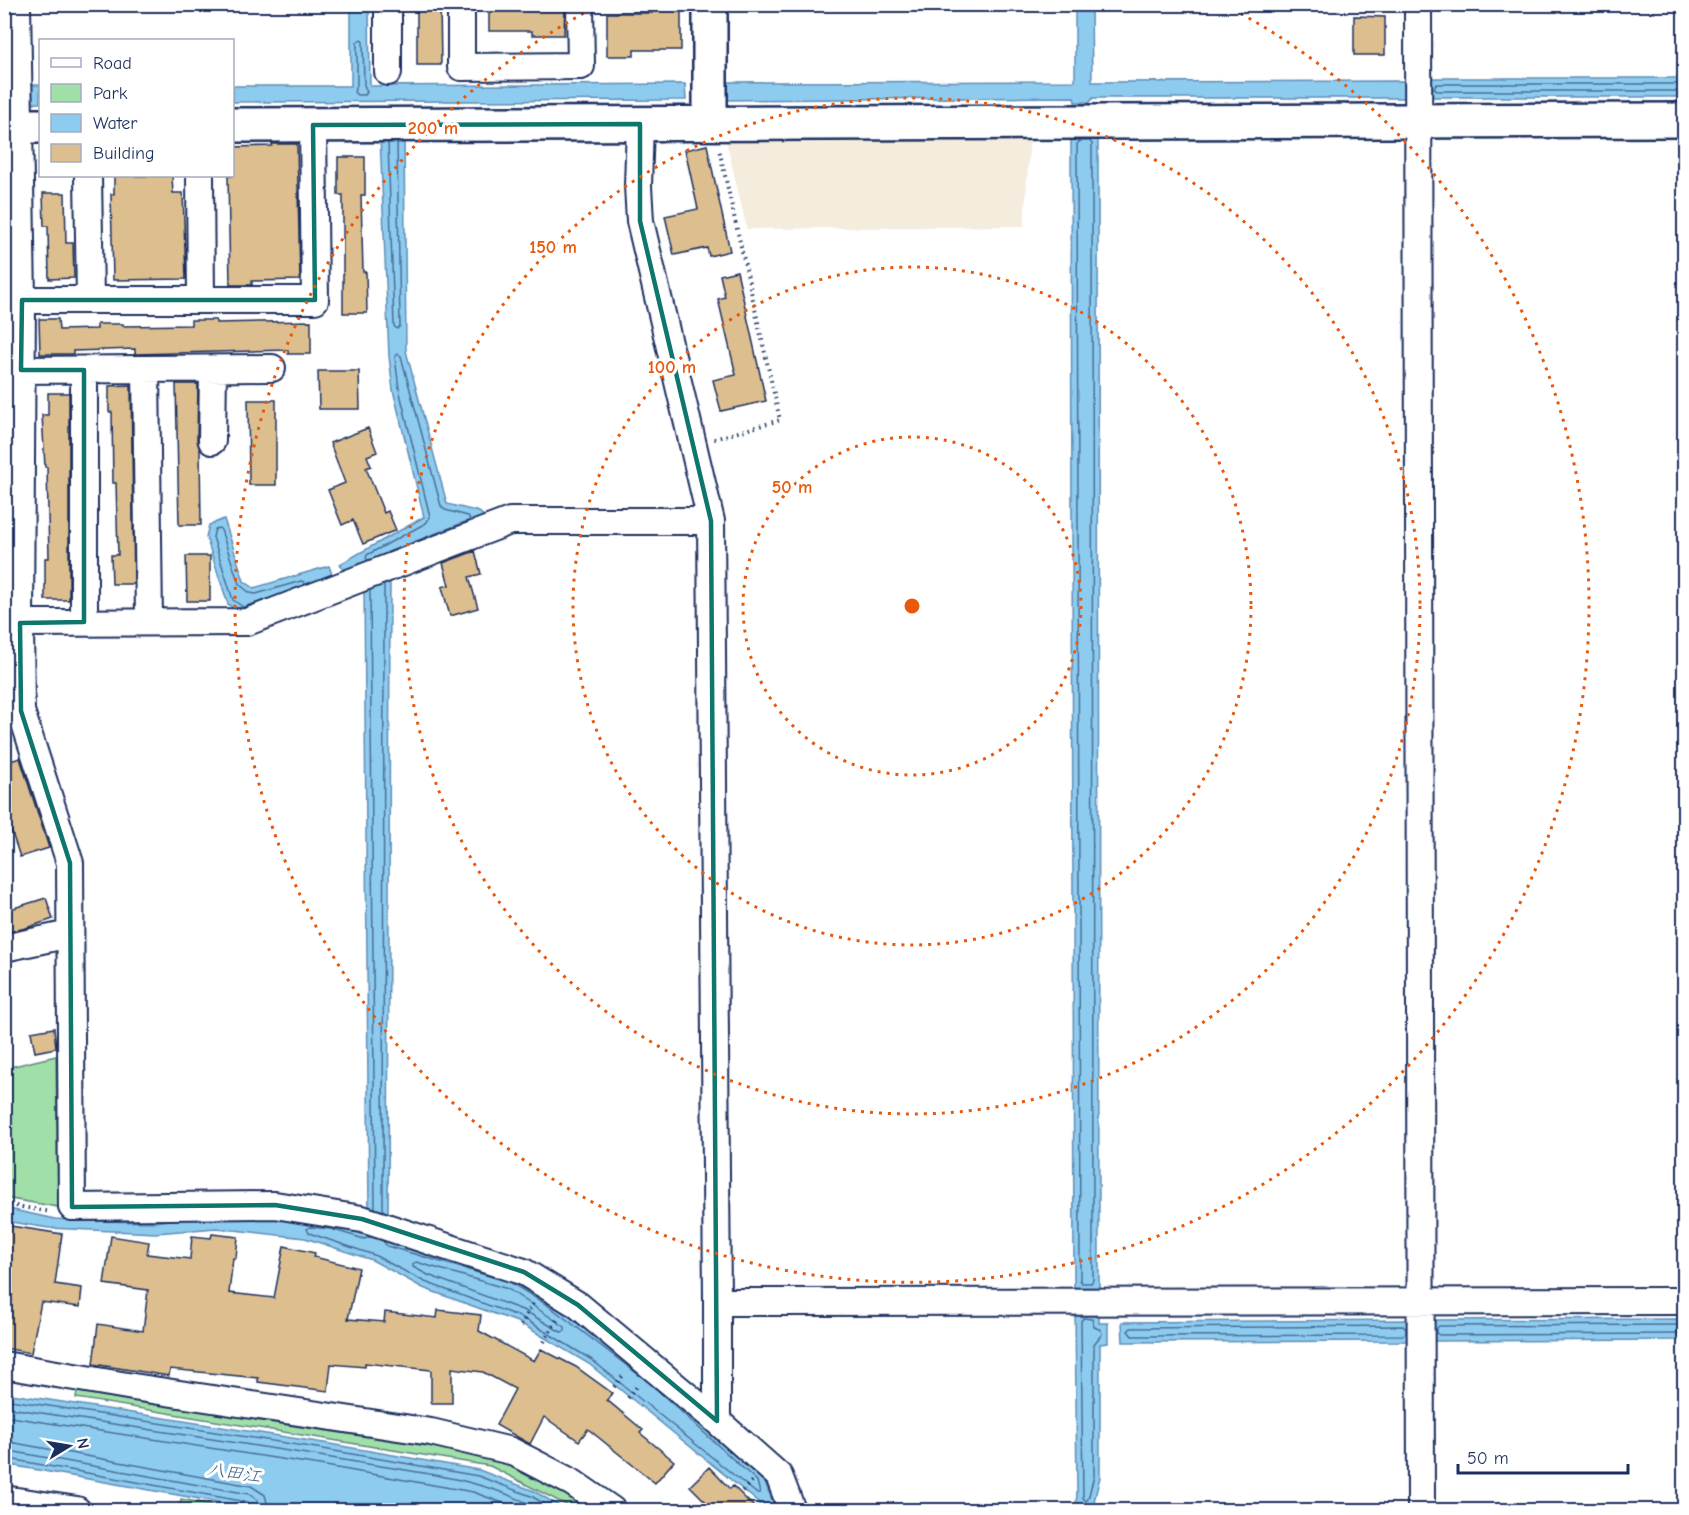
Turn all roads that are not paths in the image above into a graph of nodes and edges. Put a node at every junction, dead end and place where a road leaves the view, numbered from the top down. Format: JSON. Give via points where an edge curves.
{"nodes":[{"id":1,"x":17,"y":4,"type":"edge"},
{"id":2,"x":388,"y":4,"type":"edge"},
{"id":3,"x":461,"y":4,"type":"edge"},
{"id":4,"x":580,"y":4,"type":"edge"},
{"id":5,"x":710,"y":4,"type":"edge"},
{"id":6,"x":1418,"y":4,"type":"edge"},
{"id":7,"x":388,"y":72,"type":"dead end"},
{"id":8,"x":20,"y":113,"type":"edge"},
{"id":9,"x":1418,"y":120,"type":"junction"},
{"id":10,"x":1684,"y":120,"type":"edge"},
{"id":11,"x":710,"y":122,"type":"junction"},
{"id":12,"x":640,"y":124,"type":"junction"},
{"id":13,"x":234,"y":125,"type":"edge"},
{"id":14,"x":313,"y":125,"type":"junction"},
{"id":15,"x":88,"y":177,"type":"edge"},
{"id":16,"x":200,"y":177,"type":"edge"},
{"id":17,"x":90,"y":299,"type":"junction"},
{"id":18,"x":201,"y":299,"type":"junction"},
{"id":19,"x":22,"y":300,"type":"junction"},
{"id":20,"x":272,"y":368,"type":"dead end"},
{"id":21,"x":146,"y":369,"type":"junction"},
{"id":22,"x":213,"y":369,"type":"junction"},
{"id":23,"x":21,"y":370,"type":"junction"},
{"id":24,"x":84,"y":370,"type":"junction"},
{"id":25,"x":212,"y":441,"type":"dead end"},
{"id":26,"x":711,"y":520,"type":"junction"},
{"id":27,"x":149,"y":621,"type":"junction"},
{"id":28,"x":84,"y":622,"type":"junction"},
{"id":29,"x":20,"y":623,"type":"junction"},
{"id":30,"x":13,"y":714,"type":"edge"},
{"id":31,"x":70,"y":934,"type":"junction"},
{"id":32,"x":4,"y":948,"type":"edge"},
{"id":33,"x":1684,"y":1300,"type":"edge"},
{"id":34,"x":717,"y":1302,"type":"junction"},
{"id":35,"x":1420,"y":1302,"type":"junction"},
{"id":36,"x":4,"y":1365,"type":"edge"},
{"id":37,"x":717,"y":1420,"type":"junction"},
{"id":38,"x":4,"y":1498,"type":"edge"},
{"id":39,"x":77,"y":1510,"type":"edge"},
{"id":40,"x":612,"y":1510,"type":"edge"},
{"id":41,"x":792,"y":1510,"type":"edge"},
{"id":42,"x":1421,"y":1510,"type":"edge"}],
"edges":[{"from":1,"to":8,"type":"street"},
{"from":2,"to":7,"type":"street"},
{"from":3,"to":4,"type":"street","via":[[461,67],[581,66]]},
{"from":5,"to":11,"type":"street"},
{"from":6,"to":9,"type":"street"},
{"from":8,"to":19,"type":"street"},
{"from":9,"to":10,"type":"street"},
{"from":9,"to":11,"type":"street"},
{"from":9,"to":35,"type":"street"},
{"from":11,"to":12,"type":"street"},
{"from":12,"to":14,"type":"street"},
{"from":12,"to":26,"type":"street","via":[[640,221]]},
{"from":13,"to":14,"type":"street"},
{"from":14,"to":18,"type":"street","via":[[315,300]]},
{"from":15,"to":17,"type":"street"},
{"from":16,"to":18,"type":"street"},
{"from":17,"to":18,"type":"street"},
{"from":17,"to":19,"type":"street"},
{"from":19,"to":23,"type":"street"},
{"from":20,"to":22,"type":"street"},
{"from":21,"to":22,"type":"street"},
{"from":21,"to":24,"type":"street"},
{"from":21,"to":27,"type":"street"},
{"from":22,"to":25,"type":"street"},
{"from":23,"to":24,"type":"street"},
{"from":23,"to":29,"type":"street"},
{"from":24,"to":28,"type":"street"},
{"from":26,"to":27,"type":"street","via":[[510,521],[248,622]]},
{"from":26,"to":34,"type":"street"},
{"from":27,"to":28,"type":"street"},
{"from":28,"to":29,"type":"street"},
{"from":29,"to":30,"type":"street"},
{"from":30,"to":31,"type":"street","via":[[70,863]]},
{"from":31,"to":32,"type":"street"},
{"from":31,"to":37,"type":"street","via":[[72,1207],[275,1205],[362,1219],[524,1272],[578,1305]]},
{"from":33,"to":35,"type":"street"},
{"from":34,"to":35,"type":"street"},
{"from":34,"to":37,"type":"street"},
{"from":35,"to":42,"type":"street"},
{"from":36,"to":40,"type":"street","via":[[431,1432],[511,1451],[573,1483]]},
{"from":37,"to":41,"type":"street","via":[[779,1476]]},
{"from":38,"to":39,"type":"street"}]}
